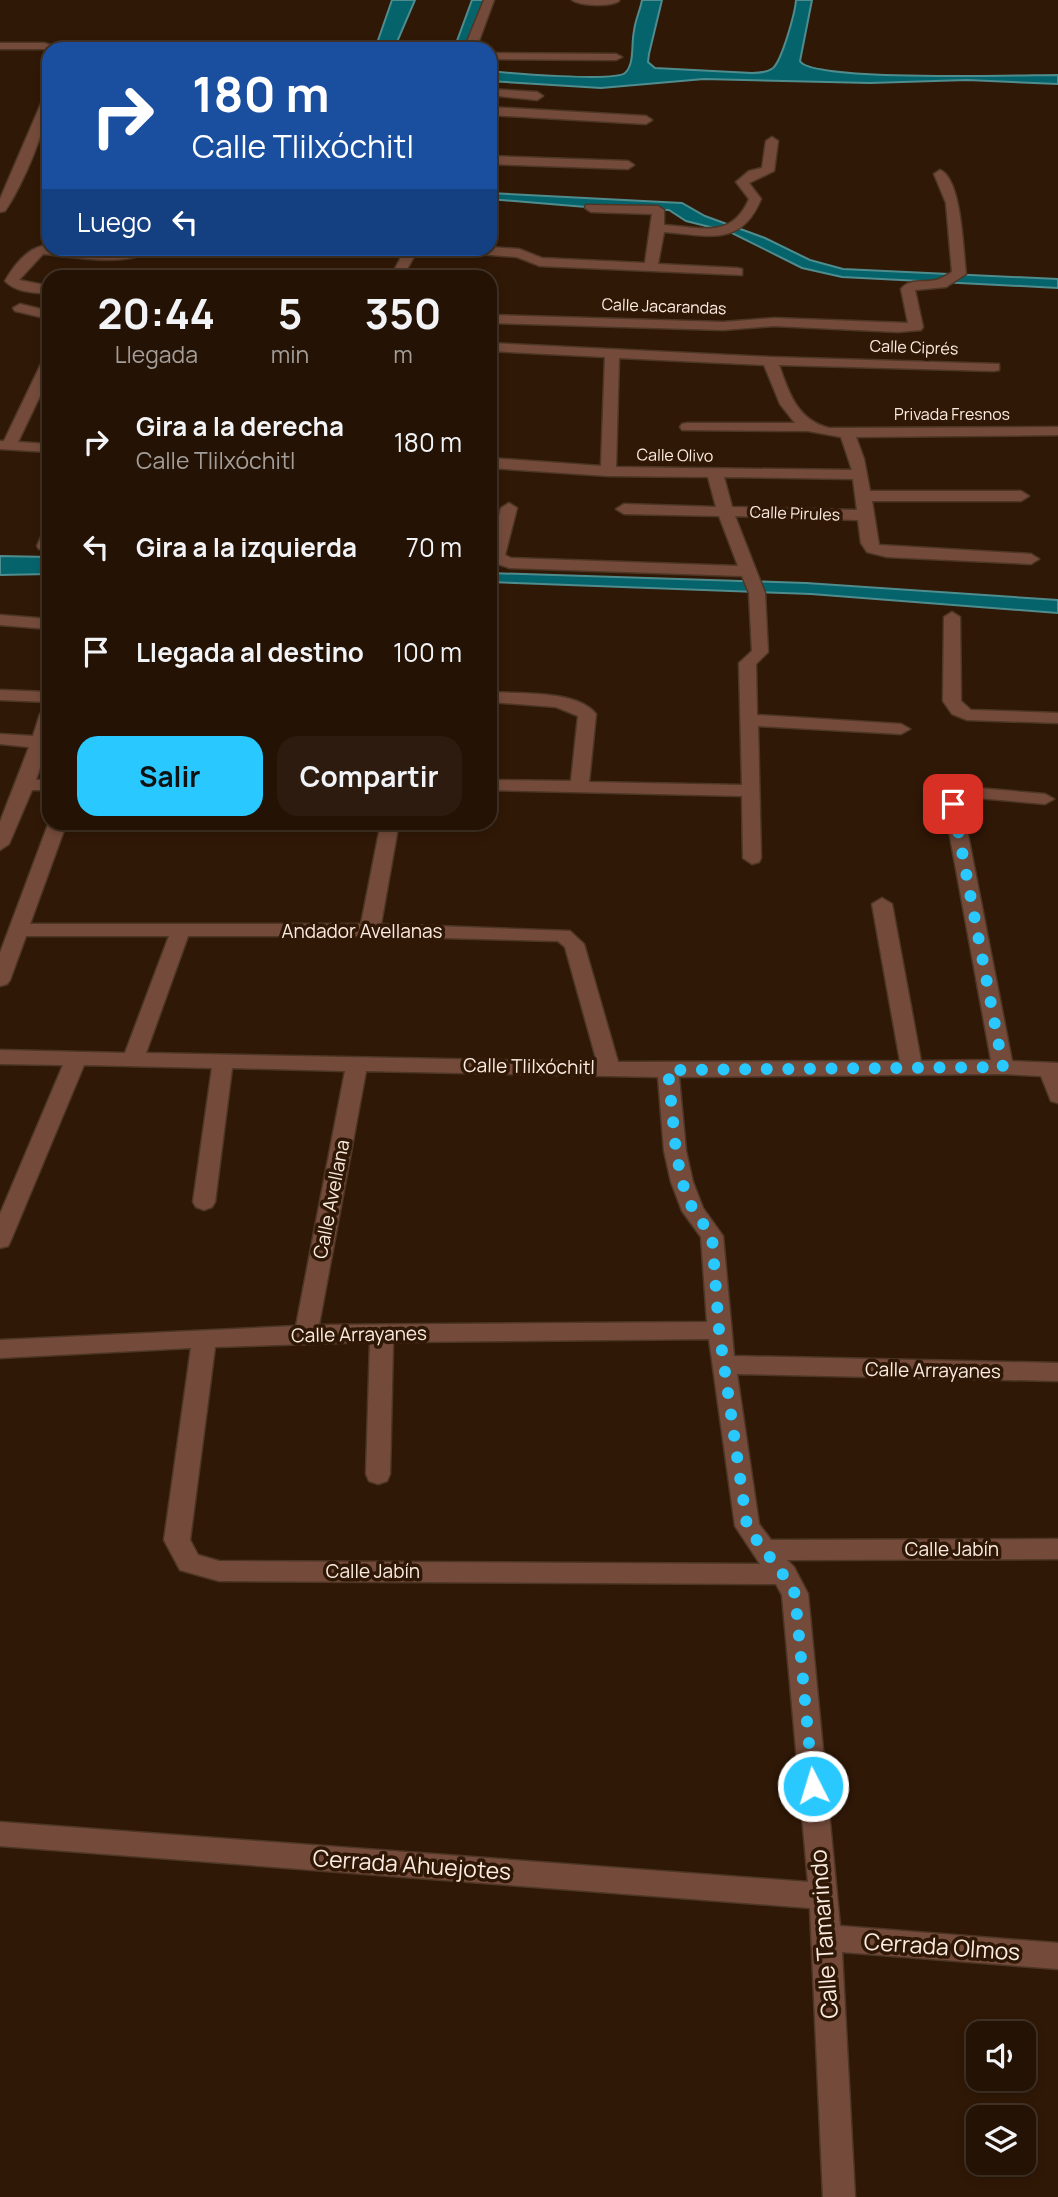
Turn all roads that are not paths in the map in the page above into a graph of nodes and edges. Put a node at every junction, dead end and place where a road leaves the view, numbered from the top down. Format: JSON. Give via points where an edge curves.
{"nodes":[{"id":1,"x":489,"y":0,"type":"edge"},
{"id":2,"x":577,"y":0,"type":"edge"},
{"id":3,"x":614,"y":1,"type":"edge"},
{"id":4,"x":473,"y":42,"type":"edge"},
{"id":5,"x":0,"y":46,"type":"edge"},
{"id":6,"x":42,"y":48,"type":"edge"},
{"id":7,"x":497,"y":56,"type":"edge"},
{"id":8,"x":616,"y":57,"type":"dead end"},
{"id":9,"x":497,"y":93,"type":"edge"},
{"id":10,"x":537,"y":96,"type":"dead end"},
{"id":11,"x":497,"y":111,"type":"edge"},
{"id":12,"x":42,"y":116,"type":"edge"},
{"id":13,"x":646,"y":120,"type":"dead end"},
{"id":14,"x":772,"y":141,"type":"dead end"},
{"id":15,"x":497,"y":160,"type":"edge"},
{"id":16,"x":628,"y":165,"type":"dead end"},
{"id":17,"x":940,"y":174,"type":"dead end"},
{"id":18,"x":0,"y":208,"type":"edge"},
{"id":19,"x":591,"y":208,"type":"dead end"},
{"id":20,"x":658,"y":228,"type":"junction"},
{"id":21,"x":42,"y":250,"type":"edge"},
{"id":22,"x":497,"y":251,"type":"edge"},
{"id":23,"x":651,"y":266,"type":"junction"},
{"id":24,"x":737,"y":272,"type":"dead end"},
{"id":25,"x":0,"y":274,"type":"edge"},
{"id":26,"x":15,"y":275,"type":"junction"},
{"id":27,"x":42,"y":289,"type":"edge"},
{"id":28,"x":20,"y":309,"type":"dead end"},
{"id":29,"x":42,"y":314,"type":"edge"},
{"id":30,"x":497,"y":319,"type":"edge"},
{"id":31,"x":725,"y":343,"type":"junction"},
{"id":32,"x":835,"y":344,"type":"junction"},
{"id":33,"x":497,"y":347,"type":"edge"},
{"id":34,"x":612,"y":354,"type":"junction"},
{"id":35,"x":770,"y":361,"type":"junction"},
{"id":36,"x":994,"y":368,"type":"dead end"},
{"id":37,"x":42,"y":375,"type":"edge"},
{"id":38,"x":688,"y":427,"type":"dead end"},
{"id":39,"x":807,"y":427,"type":"junction"},
{"id":40,"x":1058,"y":430,"type":"edge"},
{"id":41,"x":847,"y":433,"type":"junction"},
{"id":42,"x":4,"y":445,"type":"edge"},
{"id":43,"x":42,"y":448,"type":"edge"},
{"id":44,"x":497,"y":463,"type":"edge"},
{"id":45,"x":608,"y":471,"type":"junction"},
{"id":46,"x":715,"y":474,"type":"junction"},
{"id":47,"x":860,"y":475,"type":"junction"},
{"id":48,"x":1021,"y":495,"type":"dead end"},
{"id":49,"x":862,"y":496,"type":"junction"},
{"id":50,"x":509,"y":508,"type":"dead end"},
{"id":51,"x":624,"y":509,"type":"dead end"},
{"id":52,"x":725,"y":511,"type":"junction"},
{"id":53,"x":864,"y":515,"type":"junction"},
{"id":54,"x":1031,"y":559,"type":"dead end"},
{"id":55,"x":753,"y":580,"type":"junction"},
{"id":56,"x":952,"y":617,"type":"dead end"},
{"id":57,"x":0,"y":620,"type":"edge"},
{"id":58,"x":42,"y":623,"type":"edge"},
{"id":59,"x":0,"y":695,"type":"edge"},
{"id":60,"x":42,"y":698,"type":"edge"},
{"id":61,"x":497,"y":698,"type":"edge"},
{"id":62,"x":1058,"y":718,"type":"edge"},
{"id":63,"x":749,"y":720,"type":"junction"},
{"id":64,"x":901,"y":729,"type":"dead end"},
{"id":65,"x":42,"y":731,"type":"edge"},
{"id":66,"x":0,"y":739,"type":"edge"},
{"id":67,"x":38,"y":742,"type":"junction"},
{"id":68,"x":497,"y":785,"type":"edge"},
{"id":69,"x":42,"y":787,"type":"edge"},
{"id":70,"x":579,"y":787,"type":"junction"},
{"id":71,"x":751,"y":791,"type":"junction"},
{"id":72,"x":14,"y":796,"type":"edge"},
{"id":73,"x":1045,"y":799,"type":"dead end"},
{"id":74,"x":55,"y":830,"type":"edge"},
{"id":75,"x":389,"y":830,"type":"edge"},
{"id":76,"x":0,"y":844,"type":"edge"},
{"id":77,"x":752,"y":858,"type":"dead end"},
{"id":78,"x":882,"y":904,"type":"dead end"},
{"id":79,"x":19,"y":930,"type":"junction"},
{"id":80,"x":370,"y":930,"type":"junction"},
{"id":81,"x":180,"y":932,"type":"junction"},
{"id":82,"x":0,"y":980,"type":"edge"},
{"id":83,"x":0,"y":1057,"type":"edge"},
{"id":84,"x":76,"y":1059,"type":"junction"},
{"id":85,"x":133,"y":1060,"type":"junction"},
{"id":86,"x":223,"y":1061,"type":"junction"},
{"id":87,"x":357,"y":1064,"type":"junction"},
{"id":88,"x":609,"y":1067,"type":"junction"},
{"id":89,"x":1003,"y":1067,"type":"junction"},
{"id":90,"x":912,"y":1068,"type":"junction"},
{"id":91,"x":1053,"y":1069,"type":"edge"},
{"id":92,"x":668,"y":1070,"type":"junction"},
{"id":93,"x":1058,"y":1096,"type":"edge"},
{"id":94,"x":204,"y":1202,"type":"dead end"},
{"id":95,"x":0,"y":1240,"type":"edge"},
{"id":96,"x":719,"y":1330,"type":"junction"},
{"id":97,"x":382,"y":1333,"type":"junction"},
{"id":98,"x":306,"y":1334,"type":"junction"},
{"id":99,"x":204,"y":1341,"type":"junction"},
{"id":100,"x":0,"y":1349,"type":"edge"},
{"id":101,"x":725,"y":1365,"type":"junction"},
{"id":102,"x":1058,"y":1372,"type":"edge"},
{"id":103,"x":379,"y":1474,"type":"dead end"},
{"id":104,"x":1058,"y":1549,"type":"edge"},
{"id":105,"x":763,"y":1550,"type":"junction"},
{"id":106,"x":785,"y":1574,"type":"junction"},
{"id":107,"x":0,"y":1834,"type":"edge"},
{"id":108,"x":823,"y":1896,"type":"junction"},
{"id":109,"x":827,"y":1938,"type":"junction"},
{"id":110,"x":1058,"y":1955,"type":"edge"},
{"id":111,"x":839,"y":2197,"type":"edge"}],
"edges":[{"from":1,"to":4,"type":"street"},
{"from":2,"to":3,"type":"street"},
{"from":5,"to":6,"type":"street"},
{"from":7,"to":8,"type":"street"},
{"from":9,"to":10,"type":"street"},
{"from":11,"to":13,"type":"street"},
{"from":12,"to":18,"type":"street"},
{"from":14,"to":20,"type":"street","via":[[768,171],[743,182],[755,200],[752,213],[741,226],[720,233]]},
{"from":15,"to":16,"type":"street"},
{"from":17,"to":32,"type":"street","name":"Calle Ciprés","via":[[952,203],[959,274],[941,284],[908,289],[916,327]]},
{"from":19,"to":20,"type":"street","via":[[658,211]]},
{"from":20,"to":23,"type":"street"},
{"from":21,"to":26,"type":"street"},
{"from":22,"to":23,"type":"street","via":[[519,253],[540,262]]},
{"from":23,"to":24,"type":"street"},
{"from":25,"to":26,"type":"street"},
{"from":26,"to":27,"type":"street","via":[[12,282],[19,286]]},
{"from":28,"to":29,"type":"street"},
{"from":30,"to":31,"type":"street","name":"Calle Jacarandas"},
{"from":31,"to":32,"type":"street","name":"Calle Jacarandas","via":[[774,322]]},
{"from":31,"to":34,"type":"street"},
{"from":31,"to":35,"type":"street","name":"Calle Ciprés"},
{"from":32,"to":35,"type":"street","name":"Calle Ciprés"},
{"from":32,"to":36,"type":"street","name":"Calle Ciprés"},
{"from":33,"to":34,"type":"street"},
{"from":34,"to":45,"type":"street"},
{"from":35,"to":39,"type":"street","via":[[791,408]]},
{"from":37,"to":42,"type":"street"},
{"from":38,"to":39,"type":"street","name":"Privada Fresnos"},
{"from":39,"to":41,"type":"street","name":"Privada Fresnos"},
{"from":40,"to":41,"type":"street","name":"Privada Fresnos"},
{"from":41,"to":47,"type":"street"},
{"from":42,"to":43,"type":"street"},
{"from":44,"to":45,"type":"street","name":"Calle Olivo"},
{"from":45,"to":46,"type":"street","name":"Calle Olivo"},
{"from":46,"to":47,"type":"street","name":"Calle Olivo"},
{"from":46,"to":52,"type":"street"},
{"from":47,"to":49,"type":"street"},
{"from":48,"to":49,"type":"street"},
{"from":49,"to":53,"type":"street"},
{"from":50,"to":55,"type":"street","via":[[497,555],[510,563]]},
{"from":51,"to":52,"type":"street","name":"Calle Pirules"},
{"from":52,"to":53,"type":"street","name":"Calle Pirules"},
{"from":52,"to":55,"type":"street"},
{"from":53,"to":54,"type":"street","via":[[873,549]]},
{"from":55,"to":63,"type":"street","via":[[760,652],[747,663]]},
{"from":56,"to":62,"type":"street","via":[[952,701],[958,710],[967,715]]},
{"from":57,"to":58,"type":"street"},
{"from":59,"to":60,"type":"street"},
{"from":61,"to":70,"type":"street","via":[[582,707],[587,714]]},
{"from":63,"to":64,"type":"street"},
{"from":63,"to":71,"type":"street"},
{"from":65,"to":67,"type":"street"},
{"from":66,"to":67,"type":"street"},
{"from":67,"to":72,"type":"street"},
{"from":68,"to":70,"type":"street"},
{"from":69,"to":72,"type":"street"},
{"from":70,"to":71,"type":"street"},
{"from":71,"to":77,"type":"street"},
{"from":72,"to":76,"type":"street"},
{"from":73,"to":89,"type":"street","via":[[977,793],[957,796],[953,804]]},
{"from":74,"to":79,"type":"street"},
{"from":75,"to":80,"type":"street"},
{"from":78,"to":90,"type":"street"},
{"from":79,"to":81,"type":"street","name":"Andador Avellanas"},
{"from":79,"to":82,"type":"street"},
{"from":80,"to":81,"type":"street","name":"Andador Avellanas"},
{"from":80,"to":88,"type":"street","name":"Andador Avellanas","via":[[563,935],[574,944]]},
{"from":81,"to":85,"type":"street"},
{"from":83,"to":84,"type":"street","name":"Calle Tlilxóchitl"},
{"from":84,"to":85,"type":"street","name":"Calle Tlilxóchitl"},
{"from":84,"to":95,"type":"street"},
{"from":85,"to":86,"type":"street","name":"Calle Tlilxóchitl"},
{"from":86,"to":87,"type":"street","name":"Calle Tlilxóchitl"},
{"from":86,"to":94,"type":"street"},
{"from":87,"to":88,"type":"street","name":"Calle Tlilxóchitl"},
{"from":87,"to":98,"type":"street","name":"Calle Avellana"},
{"from":88,"to":92,"type":"street","name":"Calle Tlilxóchitl"},
{"from":89,"to":90,"type":"street","name":"Calle Tlilxóchitl"},
{"from":89,"to":91,"type":"street","name":"Calle Tlilxóchitl"},
{"from":90,"to":92,"type":"street","name":"Calle Tlilxóchitl"},
{"from":91,"to":93,"type":"street"},
{"from":92,"to":96,"type":"street","name":"Calle Tamarindo","via":[[682,1182],[693,1210],[712,1236]]},
{"from":96,"to":97,"type":"street","name":"Calle Arrayanes"},
{"from":96,"to":101,"type":"street","name":"Calle Tamarindo"},
{"from":97,"to":98,"type":"street","name":"Calle Arrayanes"},
{"from":97,"to":103,"type":"street"},
{"from":98,"to":99,"type":"street","name":"Calle Arrayanes"},
{"from":99,"to":100,"type":"street","name":"Calle Arrayanes"},
{"from":99,"to":106,"type":"street","name":"Calle Jabín","via":[[177,1540],[189,1563],[219,1571]]},
{"from":101,"to":102,"type":"street","name":"Calle Arrayanes"},
{"from":101,"to":105,"type":"street","name":"Calle Tamarindo","via":[[747,1526]]},
{"from":104,"to":105,"type":"street","name":"Calle Jabín"},
{"from":105,"to":106,"type":"street","name":"Calle Tamarindo"},
{"from":106,"to":108,"type":"street","name":"Calle Tamarindo","via":[[795,1594]]},
{"from":107,"to":108,"type":"street","name":"Cerrada Ahuejotes"},
{"from":108,"to":109,"type":"street","name":"Calle Tamarindo"},
{"from":109,"to":110,"type":"street","name":"Cerrada Olmos"},
{"from":109,"to":111,"type":"street","name":"Calle Tamarindo"}]}
